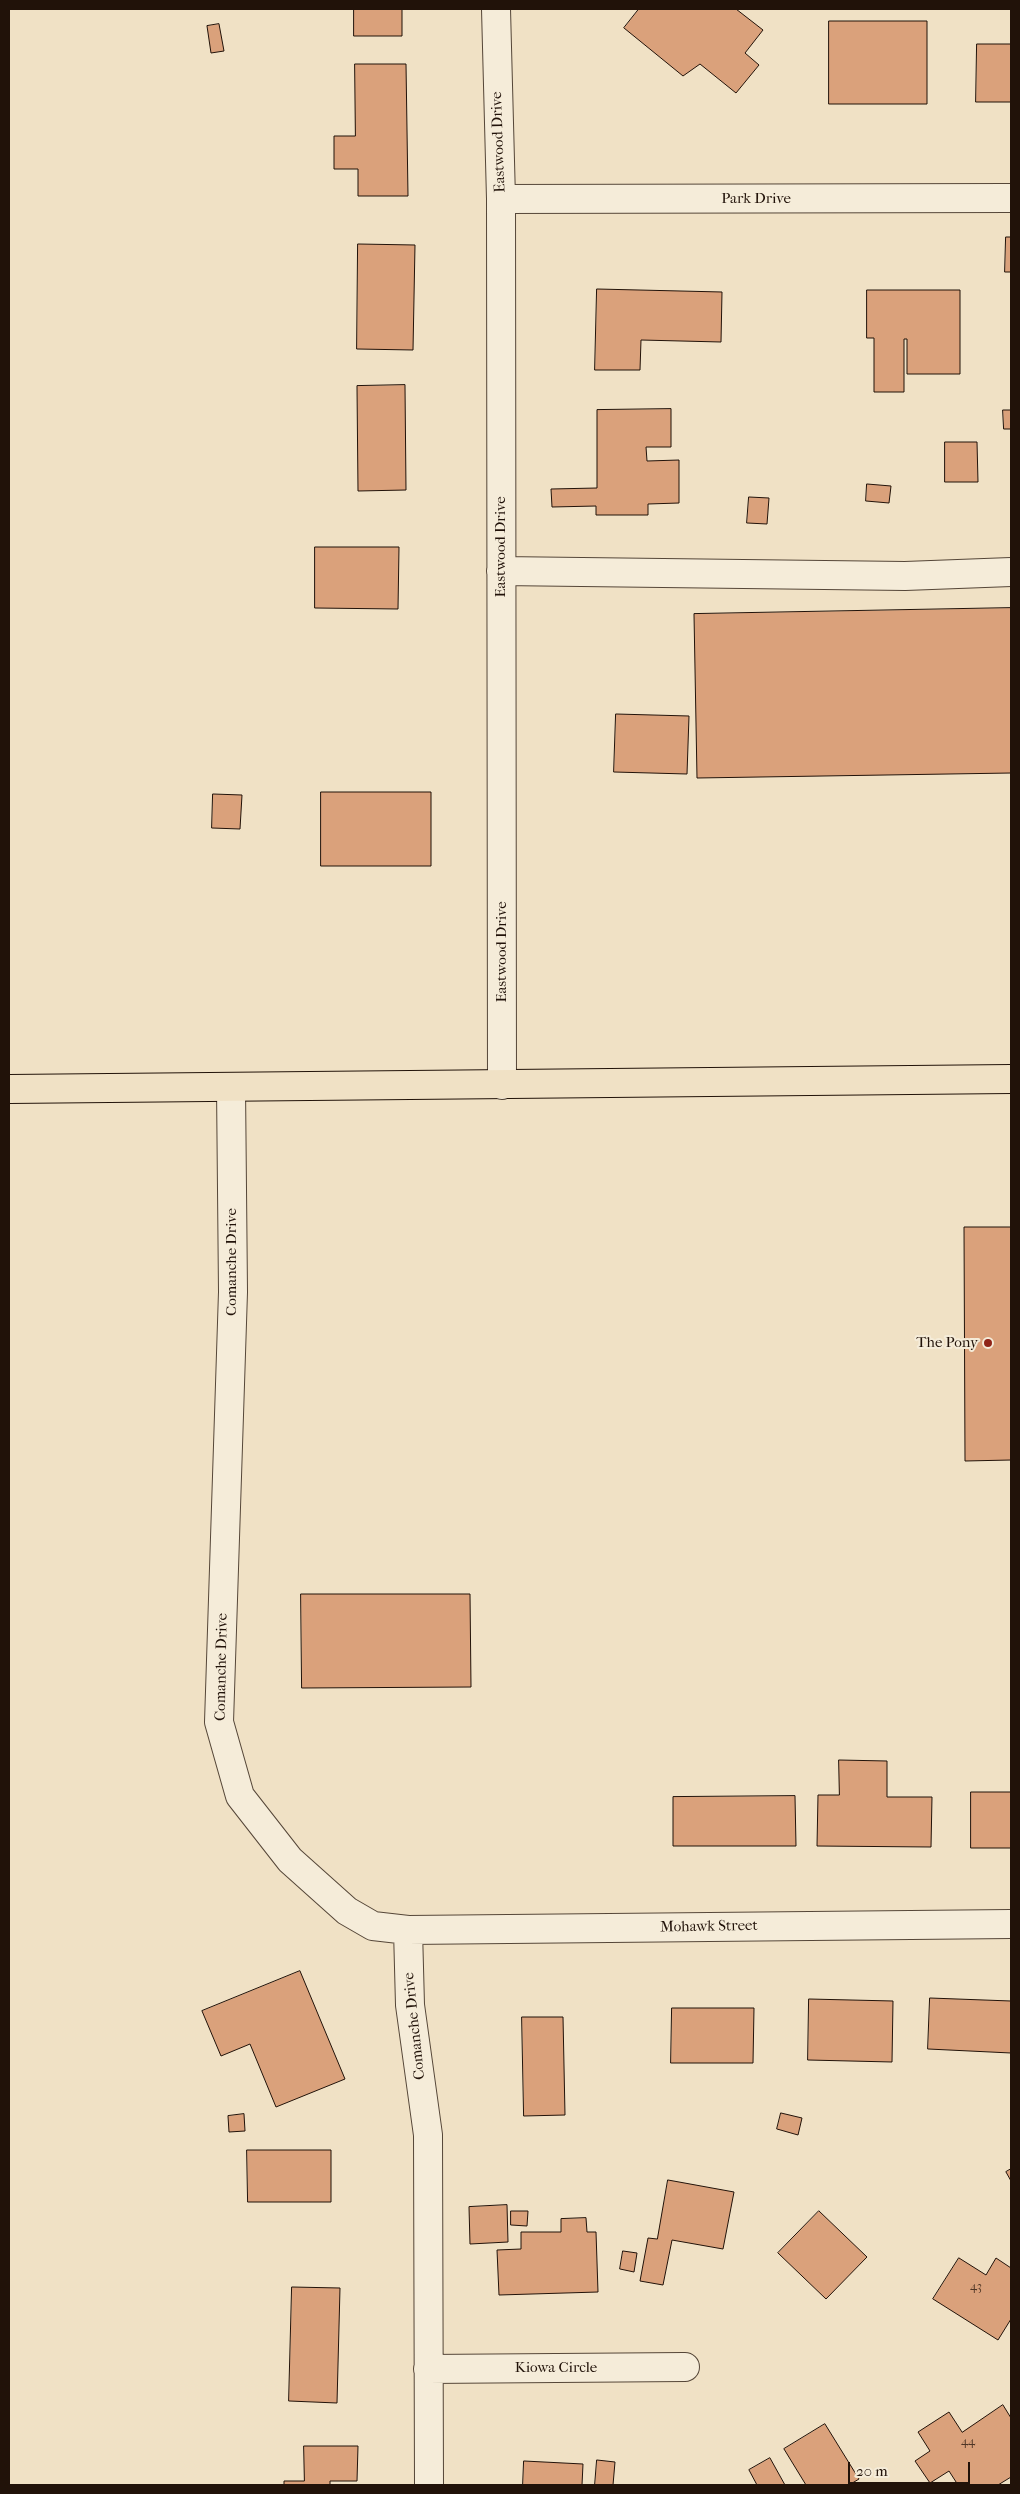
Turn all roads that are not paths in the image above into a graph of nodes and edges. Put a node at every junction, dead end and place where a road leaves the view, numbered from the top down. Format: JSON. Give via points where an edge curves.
{"nodes":[{"id":1,"x":496,"y":9,"type":"edge"},
{"id":2,"x":1011,"y":198,"type":"edge"},
{"id":3,"x":501,"y":199,"type":"junction"},
{"id":4,"x":501,"y":571,"type":"junction"},
{"id":5,"x":1011,"y":572,"type":"edge"},
{"id":6,"x":1011,"y":1079,"type":"edge"},
{"id":7,"x":502,"y":1085,"type":"junction"},
{"id":8,"x":231,"y":1087,"type":"junction"},
{"id":9,"x":9,"y":1088,"type":"edge"},
{"id":10,"x":1011,"y":1924,"type":"edge"},
{"id":11,"x":408,"y":1930,"type":"junction"},
{"id":12,"x":684,"y":2367,"type":"dead end"},
{"id":13,"x":428,"y":2369,"type":"junction"},
{"id":14,"x":428,"y":2485,"type":"edge"}],
"edges":[{"from":1,"to":3,"type":"street","name":"Eastwood Drive"},
{"from":2,"to":3,"type":"street","name":"Park Drive"},
{"from":3,"to":4,"type":"street","name":"Eastwood Drive"},
{"from":4,"to":5,"type":"street","via":[[905,576]]},
{"from":4,"to":7,"type":"street","name":"Eastwood Drive"},
{"from":6,"to":7,"type":"highway"},
{"from":7,"to":8,"type":"highway"},
{"from":8,"to":9,"type":"highway"},
{"from":8,"to":11,"type":"street","name":"Comanche Drive","via":[[234,1292],[219,1722],[240,1796],[290,1860],[347,1911],[373,1926]]},
{"from":10,"to":11,"type":"street","name":"Mohawk Street"},
{"from":11,"to":13,"type":"street","name":"Comanche Drive","via":[[410,2005],[428,2135]]},
{"from":12,"to":13,"type":"street","name":"Kiowa Circle"},
{"from":13,"to":14,"type":"street","name":"Comanche Drive"}]}
